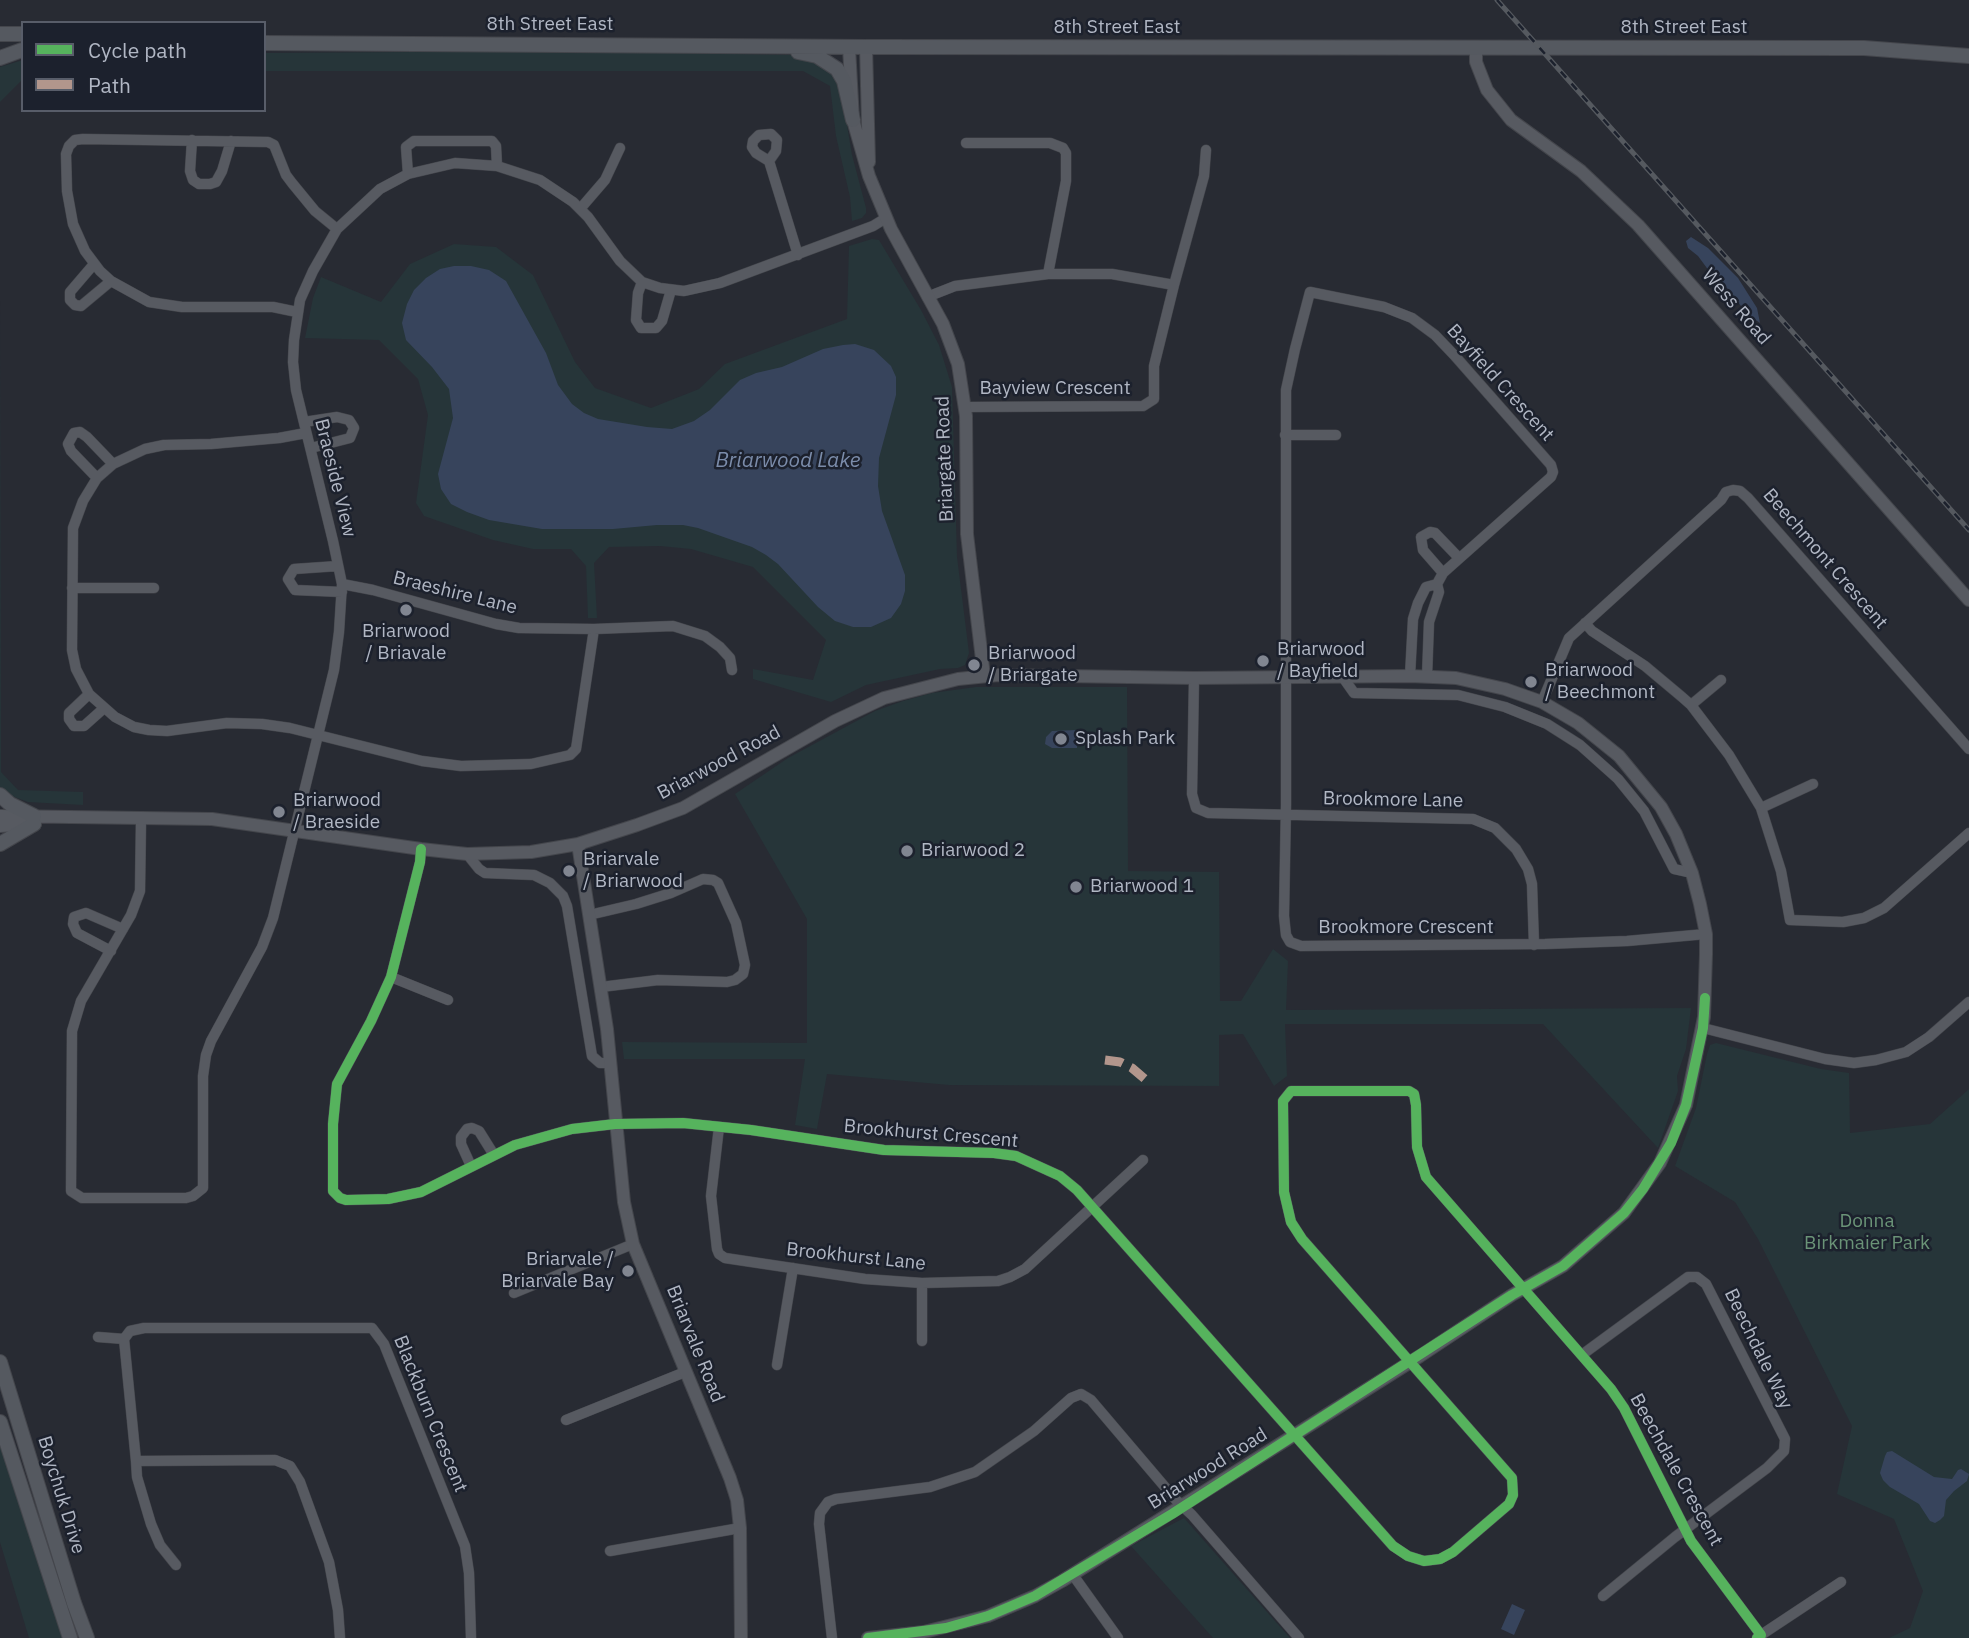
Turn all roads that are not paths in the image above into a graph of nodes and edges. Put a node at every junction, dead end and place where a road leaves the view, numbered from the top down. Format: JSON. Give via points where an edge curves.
{"nodes":[{"id":1,"x":0,"y":34,"type":"edge"},
{"id":2,"x":21,"y":34,"type":"edge"},
{"id":3,"x":266,"y":43,"type":"edge"},
{"id":4,"x":755,"y":46,"type":"junction"},
{"id":5,"x":849,"y":47,"type":"junction"},
{"id":6,"x":866,"y":47,"type":"junction"},
{"id":7,"x":1476,"y":47,"type":"junction"},
{"id":8,"x":0,"y":50,"type":"edge"},
{"id":9,"x":21,"y":50,"type":"edge"},
{"id":10,"x":21,"y":50,"type":"edge"},
{"id":11,"x":1969,"y":56,"type":"edge"},
{"id":12,"x":0,"y":58,"type":"edge"},
{"id":13,"x":853,"y":120,"type":"junction"},
{"id":14,"x":192,"y":140,"type":"junction"},
{"id":15,"x":231,"y":141,"type":"junction"},
{"id":16,"x":966,"y":143,"type":"dead end"},
{"id":17,"x":621,"y":149,"type":"dead end"},
{"id":18,"x":1206,"y":150,"type":"dead end"},
{"id":19,"x":769,"y":161,"type":"dead end"},
{"id":20,"x":497,"y":166,"type":"junction"},
{"id":21,"x":408,"y":174,"type":"junction"},
{"id":22,"x":869,"y":176,"type":"junction"},
{"id":23,"x":580,"y":209,"type":"junction"},
{"id":24,"x":886,"y":218,"type":"junction"},
{"id":25,"x":337,"y":229,"type":"junction"},
{"id":26,"x":798,"y":255,"type":"junction"},
{"id":27,"x":94,"y":264,"type":"junction"},
{"id":28,"x":1048,"y":274,"type":"junction"},
{"id":29,"x":111,"y":281,"type":"junction"},
{"id":30,"x":642,"y":282,"type":"junction"},
{"id":31,"x":1174,"y":285,"type":"junction"},
{"id":32,"x":671,"y":290,"type":"junction"},
{"id":33,"x":927,"y":297,"type":"junction"},
{"id":34,"x":298,"y":312,"type":"junction"},
{"id":35,"x":966,"y":407,"type":"junction"},
{"id":36,"x":305,"y":427,"type":"junction"},
{"id":37,"x":1285,"y":435,"type":"junction"},
{"id":38,"x":1336,"y":435,"type":"dead end"},
{"id":39,"x":311,"y":448,"type":"junction"},
{"id":40,"x":113,"y":464,"type":"junction"},
{"id":41,"x":97,"y":478,"type":"junction"},
{"id":42,"x":1459,"y":558,"type":"junction"},
{"id":43,"x":338,"y":566,"type":"junction"},
{"id":44,"x":1443,"y":573,"type":"junction"},
{"id":45,"x":1437,"y":584,"type":"junction"},
{"id":46,"x":154,"y":587,"type":"dead end"},
{"id":47,"x":72,"y":588,"type":"junction"},
{"id":48,"x":342,"y":588,"type":"junction"},
{"id":49,"x":1969,"y":600,"type":"edge"},
{"id":50,"x":1585,"y":624,"type":"junction"},
{"id":51,"x":594,"y":629,"type":"junction"},
{"id":52,"x":732,"y":670,"type":"dead end"},
{"id":53,"x":984,"y":676,"type":"junction"},
{"id":54,"x":1287,"y":676,"type":"junction"},
{"id":55,"x":1342,"y":676,"type":"junction"},
{"id":56,"x":1410,"y":676,"type":"junction"},
{"id":57,"x":1427,"y":677,"type":"junction"},
{"id":58,"x":1194,"y":678,"type":"junction"},
{"id":59,"x":1721,"y":680,"type":"dead end"},
{"id":60,"x":89,"y":694,"type":"junction"},
{"id":61,"x":1542,"y":702,"type":"junction"},
{"id":62,"x":1691,"y":705,"type":"junction"},
{"id":63,"x":103,"y":709,"type":"junction"},
{"id":64,"x":318,"y":735,"type":"junction"},
{"id":65,"x":1969,"y":749,"type":"edge"},
{"id":66,"x":1813,"y":784,"type":"dead end"},
{"id":67,"x":0,"y":795,"type":"edge"},
{"id":68,"x":1761,"y":808,"type":"junction"},
{"id":69,"x":0,"y":816,"type":"edge"},
{"id":70,"x":1286,"y":816,"type":"junction"},
{"id":71,"x":34,"y":820,"type":"junction"},
{"id":72,"x":142,"y":820,"type":"junction"},
{"id":73,"x":0,"y":826,"type":"edge"},
{"id":74,"x":295,"y":830,"type":"junction"},
{"id":75,"x":1969,"y":833,"type":"edge"},
{"id":76,"x":0,"y":844,"type":"edge"},
{"id":77,"x":578,"y":844,"type":"junction"},
{"id":78,"x":421,"y":849,"type":"junction"},
{"id":79,"x":467,"y":853,"type":"junction"},
{"id":80,"x":1692,"y":873,"type":"junction"},
{"id":81,"x":589,"y":915,"type":"junction"},
{"id":82,"x":123,"y":929,"type":"junction"},
{"id":83,"x":1706,"y":934,"type":"junction"},
{"id":84,"x":1534,"y":944,"type":"junction"},
{"id":85,"x":110,"y":951,"type":"junction"},
{"id":86,"x":391,"y":977,"type":"junction"},
{"id":87,"x":601,"y":987,"type":"junction"},
{"id":88,"x":447,"y":1000,"type":"dead end"},
{"id":89,"x":1969,"y":1002,"type":"edge"},
{"id":90,"x":1703,"y":1028,"type":"junction"},
{"id":91,"x":610,"y":1062,"type":"junction"},
{"id":92,"x":615,"y":1124,"type":"junction"},
{"id":93,"x":719,"y":1127,"type":"junction"},
{"id":94,"x":494,"y":1155,"type":"junction"},
{"id":95,"x":1143,"y":1160,"type":"dead end"},
{"id":96,"x":471,"y":1166,"type":"junction"},
{"id":97,"x":1093,"y":1207,"type":"junction"},
{"id":98,"x":633,"y":1244,"type":"junction"},
{"id":99,"x":793,"y":1268,"type":"junction"},
{"id":100,"x":922,"y":1283,"type":"junction"},
{"id":101,"x":1525,"y":1289,"type":"junction"},
{"id":102,"x":514,"y":1293,"type":"dead end"},
{"id":103,"x":98,"y":1337,"type":"dead end"},
{"id":104,"x":124,"y":1339,"type":"junction"},
{"id":105,"x":922,"y":1341,"type":"dead end"},
{"id":106,"x":1583,"y":1354,"type":"junction"},
{"id":107,"x":0,"y":1362,"type":"edge"},
{"id":108,"x":1410,"y":1363,"type":"junction"},
{"id":109,"x":777,"y":1365,"type":"dead end"},
{"id":110,"x":685,"y":1372,"type":"junction"},
{"id":111,"x":566,"y":1420,"type":"dead end"},
{"id":112,"x":0,"y":1422,"type":"edge"},
{"id":113,"x":1295,"y":1435,"type":"junction"},
{"id":114,"x":136,"y":1461,"type":"junction"},
{"id":115,"x":1183,"y":1507,"type":"junction"},
{"id":116,"x":740,"y":1528,"type":"junction"},
{"id":117,"x":1685,"y":1530,"type":"junction"},
{"id":118,"x":610,"y":1551,"type":"dead end"},
{"id":119,"x":176,"y":1565,"type":"dead end"},
{"id":120,"x":1073,"y":1575,"type":"junction"},
{"id":121,"x":1841,"y":1583,"type":"dead end"},
{"id":122,"x":1603,"y":1596,"type":"dead end"},
{"id":123,"x":1759,"y":1636,"type":"edge"},
{"id":124,"x":70,"y":1638,"type":"edge"},
{"id":125,"x":87,"y":1638,"type":"edge"},
{"id":126,"x":340,"y":1638,"type":"edge"},
{"id":127,"x":471,"y":1638,"type":"edge"},
{"id":128,"x":741,"y":1638,"type":"edge"},
{"id":129,"x":832,"y":1638,"type":"edge"},
{"id":130,"x":869,"y":1638,"type":"edge"},
{"id":131,"x":1118,"y":1638,"type":"edge"},
{"id":132,"x":1299,"y":1638,"type":"edge"}],
"edges":[{"from":1,"to":2,"type":"main road"},
{"from":3,"to":4,"type":"main road","name":"8th Street East"},
{"from":4,"to":5,"type":"main road","name":"8th Street East"},
{"from":4,"to":13,"type":"main road","via":[[805,53],[828,62],[844,81]]},
{"from":5,"to":6,"type":"main road","name":"8th Street East"},
{"from":5,"to":13,"type":"street","name":"Briargate Road"},
{"from":6,"to":7,"type":"main road","name":"8th Street East"},
{"from":6,"to":22,"type":"street","name":"Briargate Road"},
{"from":7,"to":11,"type":"main road","name":"8th Street East","via":[[1864,48]]},
{"from":7,"to":49,"type":"street","name":"Wess Road","via":[[1476,62],[1487,90],[1511,120],[1581,171],[1638,225]]},
{"from":8,"to":9,"type":"main road"},
{"from":10,"to":12,"type":"main road"},
{"from":13,"to":22,"type":"street","name":"Briargate Road"},
{"from":14,"to":15,"type":"street"},
{"from":14,"to":15,"type":"street","via":[[190,172],[200,184],[216,182]]},
{"from":14,"to":27,"type":"street","via":[[83,139],[69,145],[67,191],[73,224]]},
{"from":15,"to":25,"type":"street","via":[[274,145],[286,175],[315,211]]},
{"from":16,"to":28,"type":"street","via":[[1055,143],[1063,148],[1063,202]]},
{"from":17,"to":23,"type":"street","via":[[605,180]]},
{"from":18,"to":31,"type":"street","via":[[1204,176]]},
{"from":19,"to":26,"type":"street"},
{"from":20,"to":21,"type":"street","name":"Braeside View","via":[[455,163]]},
{"from":20,"to":21,"type":"street","via":[[492,141],[415,141],[406,148]]},
{"from":20,"to":23,"type":"street","name":"Braeside View","via":[[540,180]]},
{"from":21,"to":25,"type":"street","name":"Braeside View","via":[[380,188]]},
{"from":22,"to":24,"type":"street","name":"Briargate Road"},
{"from":23,"to":30,"type":"street","name":"Braeside View"},
{"from":24,"to":26,"type":"street","name":"Braeside View"},
{"from":24,"to":33,"type":"street","name":"Briargate Road"},
{"from":25,"to":34,"type":"street","name":"Braeside View","via":[[313,271]]},
{"from":26,"to":32,"type":"street","name":"Braeside View","via":[[720,283]]},
{"from":27,"to":29,"type":"street"},
{"from":27,"to":29,"type":"street","via":[[70,292],[75,305],[81,306]]},
{"from":28,"to":31,"type":"street","via":[[1112,274]]},
{"from":28,"to":33,"type":"street","via":[[955,286]]},
{"from":29,"to":34,"type":"street","via":[[149,302]]},
{"from":30,"to":32,"type":"street","name":"Braeside View"},
{"from":30,"to":32,"type":"street","via":[[636,320],[641,328],[656,328],[662,321]]},
{"from":31,"to":35,"type":"street","name":"Bayview Crescent","via":[[1154,366],[1154,399],[1143,407]]},
{"from":33,"to":35,"type":"street","name":"Briargate Road","via":[[951,340]]},
{"from":34,"to":36,"type":"street","name":"Braeside View","via":[[293,362]]},
{"from":35,"to":53,"type":"street","name":"Briargate Road","via":[[967,534]]},
{"from":36,"to":39,"type":"street","name":"Braeside View"},
{"from":36,"to":39,"type":"street","via":[[337,417],[349,420],[354,428],[350,438]]},
{"from":36,"to":40,"type":"street","via":[[279,438],[164,445]]},
{"from":37,"to":38,"type":"street"},
{"from":37,"to":42,"type":"street","name":"Bayfield Crescent","via":[[1286,390],[1311,292],[1384,307],[1412,318],[1435,335],[1553,472]]},
{"from":37,"to":54,"type":"street","name":"Bayfield Crescent"},
{"from":39,"to":43,"type":"street","name":"Braeside View"},
{"from":40,"to":41,"type":"street"},
{"from":40,"to":41,"type":"street","via":[[88,437],[74,433],[68,444],[71,451]]},
{"from":41,"to":47,"type":"street","via":[[73,528]]},
{"from":42,"to":44,"type":"street","name":"Bayfield Crescent"},
{"from":42,"to":44,"type":"street","via":[[1435,533],[1421,537],[1423,550]]},
{"from":43,"to":48,"type":"street","name":"Braeside View"},
{"from":43,"to":48,"type":"street","name":"Braeshire Lane","via":[[294,569],[288,579],[295,590]]},
{"from":44,"to":45,"type":"street","name":"Bayfield Crescent"},
{"from":45,"to":56,"type":"street","name":"Bayfield Crescent","via":[[1422,592],[1413,619]]},
{"from":45,"to":57,"type":"street","name":"Bayfield Crescent","via":[[1426,641]]},
{"from":46,"to":47,"type":"street"},
{"from":47,"to":60,"type":"street","via":[[72,650]]},
{"from":48,"to":51,"type":"street","name":"Braeshire Lane","via":[[373,590],[519,628]]},
{"from":48,"to":64,"type":"street","name":"Braeside View","via":[[334,670]]},
{"from":50,"to":61,"type":"street","name":"Beechmont Crescent","via":[[1569,638]]},
{"from":50,"to":62,"type":"street"},
{"from":50,"to":65,"type":"street","name":"Beechmont Crescent","via":[[1727,492],[1740,491]]},
{"from":51,"to":52,"type":"street","name":"Braeshire Lane","via":[[673,626],[694,632],[720,646]]},
{"from":51,"to":64,"type":"street","via":[[576,748],[570,755],[531,764],[461,766]]},
{"from":53,"to":58,"type":"street","name":"Briarwood Road"},
{"from":53,"to":77,"type":"street","name":"Briarwood Road","via":[[884,698],[683,808]]},
{"from":54,"to":55,"type":"street","name":"Briarwood Road"},
{"from":54,"to":58,"type":"street","name":"Briarwood Road"},
{"from":54,"to":70,"type":"street","name":"Brookmore Crescent"},
{"from":55,"to":56,"type":"street","name":"Briarwood Road"},
{"from":55,"to":80,"type":"street","via":[[1354,692],[1458,695],[1505,706],[1547,724],[1580,745],[1618,779],[1644,811],[1674,869]]},
{"from":56,"to":57,"type":"street","name":"Briarwood Road"},
{"from":57,"to":61,"type":"street","name":"Briarwood Road","via":[[1481,682]]},
{"from":58,"to":70,"type":"street","name":"Brookmore Lane","via":[[1192,794],[1196,808],[1208,813]]},
{"from":59,"to":62,"type":"street"},
{"from":60,"to":63,"type":"street"},
{"from":60,"to":63,"type":"street","via":[[69,713],[74,726],[83,726]]},
{"from":61,"to":80,"type":"street","name":"Briarwood Road","via":[[1600,738],[1639,778],[1661,807]]},
{"from":62,"to":68,"type":"street"},
{"from":63,"to":64,"type":"street","via":[[134,727],[149,730],[262,724]]},
{"from":64,"to":74,"type":"street","name":"Braeside View"},
{"from":66,"to":68,"type":"street"},
{"from":67,"to":71,"type":"main road"},
{"from":68,"to":75,"type":"street","via":[[1781,871],[1790,920],[1864,918],[1884,908]]},
{"from":69,"to":71,"type":"street","name":"Briarwood Road"},
{"from":70,"to":84,"type":"street","name":"Brookmore Lane","via":[[1442,816],[1473,819],[1495,828],[1528,869]]},
{"from":70,"to":84,"type":"street","name":"Brookmore Crescent","via":[[1284,926],[1295,945]]},
{"from":71,"to":72,"type":"street","name":"Briarwood Road","via":[[90,824],[108,819]]},
{"from":71,"to":73,"type":"street","name":"Briarwood Road"},
{"from":71,"to":76,"type":"main road"},
{"from":72,"to":74,"type":"street","name":"Briarwood Road","via":[[212,819]]},
{"from":72,"to":82,"type":"street","via":[[140,891]]},
{"from":74,"to":78,"type":"street","name":"Briarwood Road"},
{"from":74,"to":85,"type":"street","name":"Braeside View","via":[[262,947],[206,1055],[203,1188],[193,1196],[82,1198],[71,1191],[72,1031],[81,1001]]},
{"from":77,"to":79,"type":"street","name":"Briarwood Road","via":[[531,852]]},
{"from":77,"to":81,"type":"street","name":"Briarvale Road"},
{"from":78,"to":79,"type":"street","name":"Briarwood Road"},
{"from":78,"to":86,"type":"street"},
{"from":79,"to":91,"type":"street","via":[[485,873],[534,875],[563,896],[592,1056],[600,1063]]},
{"from":80,"to":83,"type":"street","name":"Briarwood Road"},
{"from":81,"to":87,"type":"street","name":"Briarvale Road"},
{"from":81,"to":87,"type":"street","via":[[671,893],[703,879],[713,880],[736,923],[745,965],[743,974],[727,982],[658,980]]},
{"from":82,"to":85,"type":"street"},
{"from":82,"to":85,"type":"street","via":[[86,913],[74,918],[77,933]]},
{"from":83,"to":84,"type":"street","name":"Brookmore Crescent"},
{"from":83,"to":90,"type":"street","name":"Briarwood Road"},
{"from":86,"to":88,"type":"street"},
{"from":86,"to":96,"type":"street","name":"Brookhurst Crescent","via":[[337,1084],[333,1191],[346,1200],[388,1199],[421,1192]]},
{"from":87,"to":91,"type":"street","name":"Briarvale Road"},
{"from":89,"to":90,"type":"street","via":[[1906,1052],[1876,1060],[1825,1059]]},
{"from":90,"to":101,"type":"street","name":"Briarwood Road","via":[[1686,1105],[1671,1143],[1643,1189],[1598,1238]]},
{"from":91,"to":92,"type":"street","name":"Briarvale Road"},
{"from":92,"to":93,"type":"street","name":"Brookhurst Crescent"},
{"from":92,"to":94,"type":"street","name":"Brookhurst Crescent","via":[[546,1135]]},
{"from":92,"to":98,"type":"street","name":"Briarvale Road"},
{"from":93,"to":97,"type":"street","name":"Brookhurst Crescent","via":[[884,1150],[1016,1156],[1060,1176]]},
{"from":93,"to":99,"type":"street","name":"Brookhurst Lane","via":[[711,1196],[719,1254]]},
{"from":94,"to":96,"type":"street","name":"Brookhurst Crescent"},
{"from":94,"to":96,"type":"street","via":[[479,1131],[467,1129],[461,1144]]},
{"from":95,"to":97,"type":"street","name":"Brookhurst Lane"},
{"from":97,"to":100,"type":"street","name":"Brookhurst Lane","via":[[1026,1269],[1010,1277]]},
{"from":97,"to":113,"type":"street","name":"Brookhurst Crescent"},
{"from":98,"to":102,"type":"street"},
{"from":98,"to":110,"type":"street","name":"Briarvale Road"},
{"from":99,"to":100,"type":"street","name":"Brookhurst Lane"},
{"from":99,"to":109,"type":"street"},
{"from":100,"to":105,"type":"street"},
{"from":101,"to":106,"type":"street","name":"Beechdale Crescent"},
{"from":101,"to":108,"type":"street","name":"Briarwood Road"},
{"from":101,"to":108,"type":"street","name":"Beechdale Crescent","via":[[1426,1177],[1417,1147],[1414,1094],[1291,1091],[1283,1101],[1283,1114],[1284,1192],[1291,1223]]},
{"from":103,"to":104,"type":"street","name":"Blackburn Crescent"},
{"from":104,"to":114,"type":"street"},
{"from":104,"to":127,"type":"street","name":"Blackburn Crescent","via":[[130,1331],[144,1328],[372,1328],[384,1344],[465,1546]]},
{"from":106,"to":117,"type":"street","name":"Beechdale Crescent","via":[[1624,1408]]},
{"from":106,"to":117,"type":"street","name":"Beechdale Way","via":[[1688,1277],[1698,1277],[1706,1284],[1785,1439],[1784,1451]]},
{"from":107,"to":125,"type":"main road","name":"Boychuk Drive"},
{"from":108,"to":113,"type":"street","name":"Briarwood Road"},
{"from":108,"to":113,"type":"street","name":"Brookhurst Crescent","via":[[1512,1478],[1508,1504],[1453,1552],[1424,1560],[1393,1546]]},
{"from":110,"to":111,"type":"street"},
{"from":110,"to":116,"type":"street","name":"Briarvale Road","via":[[730,1478]]},
{"from":112,"to":124,"type":"main road","name":"Boychuk Drive"},
{"from":113,"to":115,"type":"street","name":"Briarwood Road"},
{"from":114,"to":119,"type":"street","via":[[151,1524]]},
{"from":114,"to":126,"type":"street","via":[[275,1460],[290,1465],[329,1562]]},
{"from":115,"to":120,"type":"street","name":"Briarwood Road"},
{"from":115,"to":129,"type":"street","via":[[1081,1394],[975,1472],[930,1488],[828,1502],[819,1524]]},
{"from":115,"to":132,"type":"street"},
{"from":116,"to":118,"type":"street"},
{"from":116,"to":128,"type":"street","name":"Briarvale Road"},
{"from":117,"to":122,"type":"street"},
{"from":117,"to":123,"type":"street","name":"Beechdale Crescent"},
{"from":120,"to":130,"type":"street","name":"Briarwood Road","via":[[988,1616],[924,1632]]},
{"from":120,"to":131,"type":"street"},
{"from":121,"to":123,"type":"street"}]}
